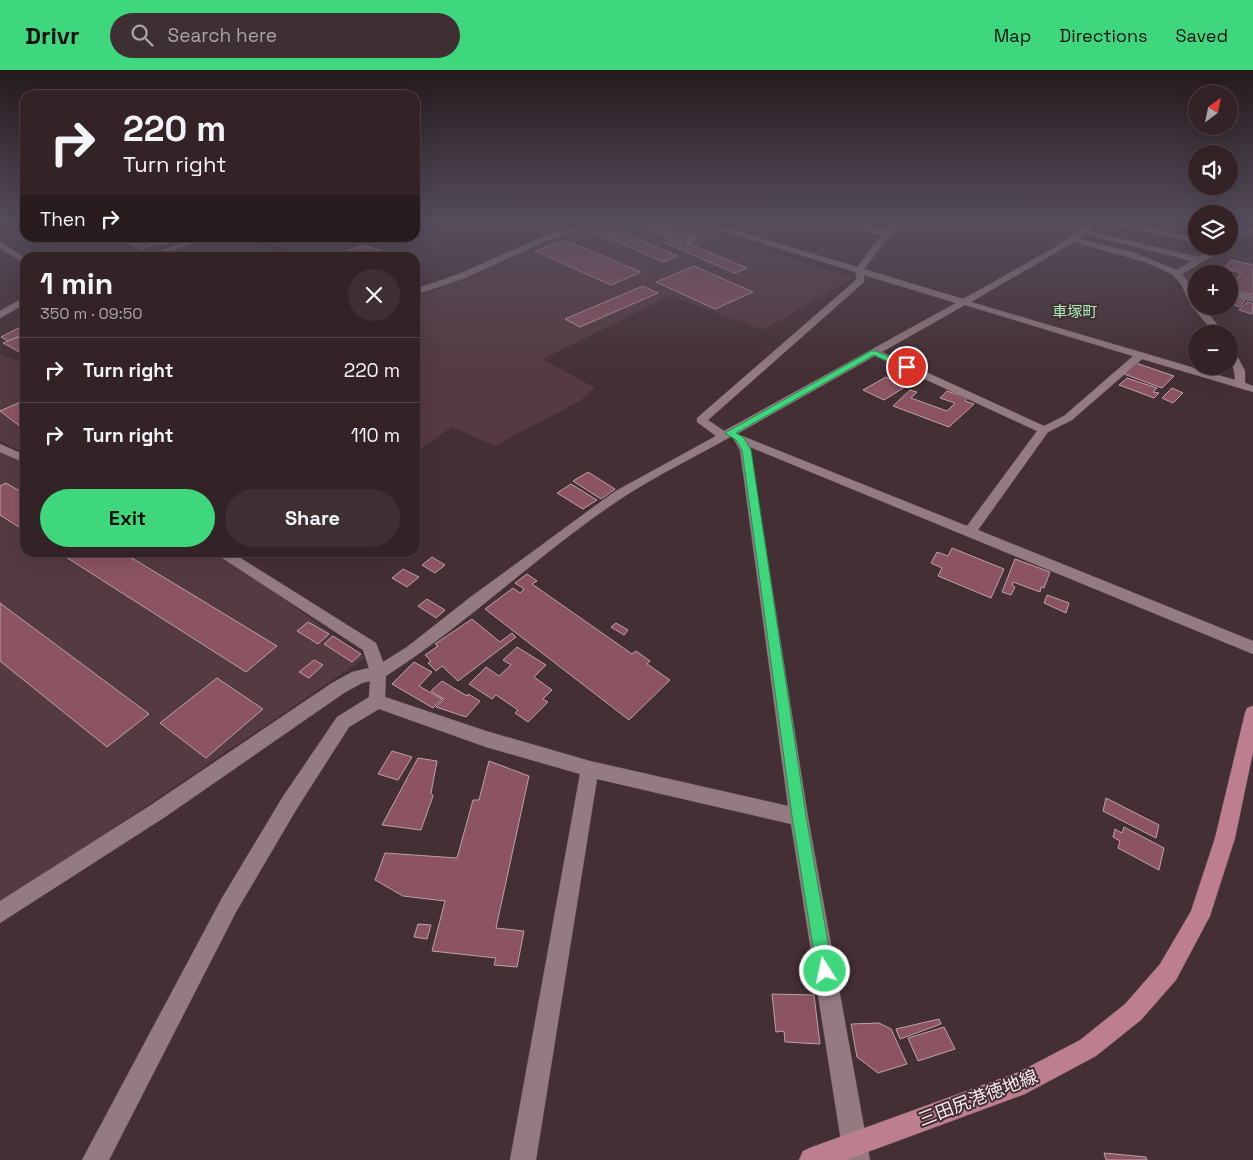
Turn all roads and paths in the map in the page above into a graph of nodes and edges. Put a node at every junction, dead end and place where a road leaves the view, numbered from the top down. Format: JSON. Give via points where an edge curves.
{"nodes":[{"id":1,"x":859,"y":270,"type":"edge"},
{"id":2,"x":477,"y":271,"type":"edge"},
{"id":3,"x":862,"y":271,"type":"edge"},
{"id":4,"x":1019,"y":271,"type":"edge"},
{"id":5,"x":1170,"y":271,"type":"edge"},
{"id":6,"x":1181,"y":271,"type":"edge"},
{"id":7,"x":1176,"y":274,"type":"junction"},
{"id":8,"x":1183,"y":280,"type":"junction"},
{"id":9,"x":1188,"y":282,"type":"edge"},
{"id":10,"x":1188,"y":289,"type":"edge"},
{"id":11,"x":420,"y":291,"type":"edge"},
{"id":12,"x":1238,"y":295,"type":"edge"},
{"id":13,"x":1253,"y":299,"type":"edge"},
{"id":14,"x":966,"y":301,"type":"junction"},
{"id":15,"x":20,"y":303,"type":"edge"},
{"id":16,"x":0,"y":315,"type":"edge"},
{"id":17,"x":1205,"y":315,"type":"edge"},
{"id":18,"x":1213,"y":325,"type":"edge"},
{"id":19,"x":874,"y":352,"type":"junction"},
{"id":20,"x":1140,"y":355,"type":"junction"},
{"id":21,"x":1238,"y":367,"type":"edge"},
{"id":22,"x":1240,"y":385,"type":"junction"},
{"id":23,"x":1253,"y":389,"type":"edge"},
{"id":24,"x":1044,"y":430,"type":"junction"},
{"id":25,"x":731,"y":436,"type":"junction"},
{"id":26,"x":0,"y":448,"type":"edge"},
{"id":27,"x":20,"y":457,"type":"edge"},
{"id":28,"x":970,"y":532,"type":"junction"},
{"id":29,"x":228,"y":557,"type":"edge"},
{"id":30,"x":1253,"y":648,"type":"edge"},
{"id":31,"x":378,"y":673,"type":"junction"},
{"id":32,"x":377,"y":701,"type":"junction"},
{"id":33,"x":1253,"y":713,"type":"edge"},
{"id":34,"x":590,"y":769,"type":"junction"},
{"id":35,"x":799,"y":816,"type":"junction"},
{"id":36,"x":0,"y":913,"type":"edge"},
{"id":37,"x":855,"y":1152,"type":"edge"},
{"id":38,"x":95,"y":1160,"type":"edge"},
{"id":39,"x":523,"y":1160,"type":"edge"},
{"id":40,"x":812,"y":1160,"type":"edge"}],
"edges":[{"from":1,"to":25,"type":"street","via":[[861,280],[701,420]]},
{"from":2,"to":11,"type":"street"},
{"from":3,"to":14,"type":"street"},
{"from":4,"to":14,"type":"street"},
{"from":5,"to":7,"type":"street"},
{"from":6,"to":7,"type":"street"},
{"from":7,"to":8,"type":"street"},
{"from":8,"to":9,"type":"street"},
{"from":8,"to":10,"type":"street"},
{"from":12,"to":13,"type":"street"},
{"from":14,"to":19,"type":"street"},
{"from":14,"to":20,"type":"street"},
{"from":15,"to":16,"type":"street"},
{"from":17,"to":18,"type":"street"},
{"from":19,"to":24,"type":"street"},
{"from":19,"to":25,"type":"street"},
{"from":20,"to":22,"type":"street"},
{"from":20,"to":24,"type":"street","via":[[1068,418]]},
{"from":21,"to":22,"type":"street"},
{"from":22,"to":23,"type":"street"},
{"from":24,"to":28,"type":"street"},
{"from":25,"to":28,"type":"street"},
{"from":25,"to":31,"type":"street","via":[[618,495],[413,651]]},
{"from":25,"to":35,"type":"street","via":[[746,450]]},
{"from":26,"to":27,"type":"street"},
{"from":28,"to":30,"type":"street"},
{"from":29,"to":31,"type":"street","via":[[370,647]]},
{"from":31,"to":32,"type":"street"},
{"from":31,"to":36,"type":"street","via":[[358,677],[338,688],[158,811]]},
{"from":32,"to":34,"type":"street","via":[[486,739]]},
{"from":32,"to":38,"type":"street","via":[[343,722],[289,804],[229,905]]},
{"from":33,"to":37,"type":"main road","name":"三田尻港徳地線","via":[[1226,838],[1200,916],[1168,972],[1133,1012],[1088,1048],[1026,1082]]},
{"from":34,"to":35,"type":"street"},
{"from":34,"to":39,"type":"street"},
{"from":35,"to":37,"type":"street"},
{"from":37,"to":40,"type":"main road","name":"三田尻港徳地線"}]}
